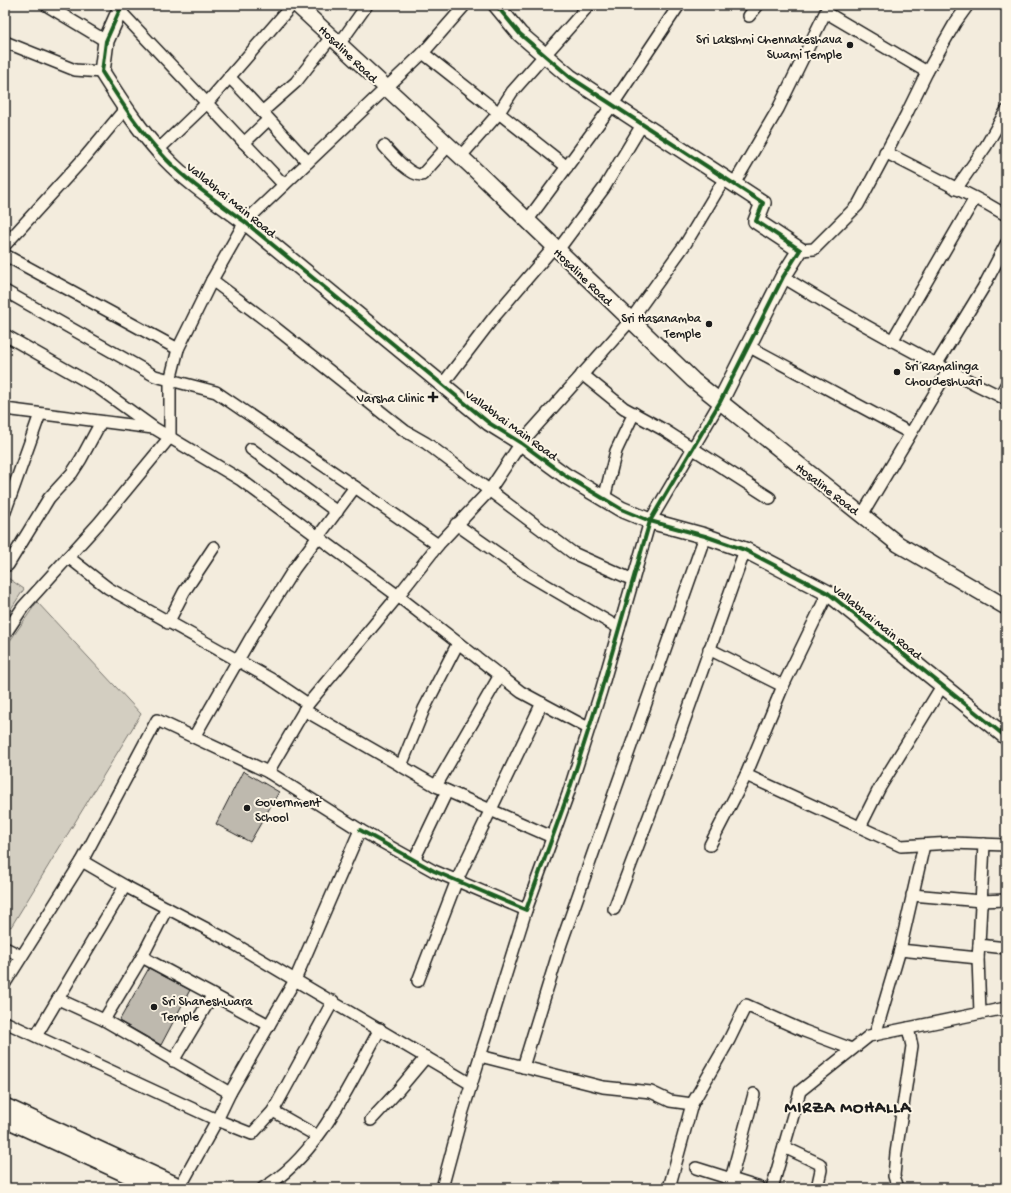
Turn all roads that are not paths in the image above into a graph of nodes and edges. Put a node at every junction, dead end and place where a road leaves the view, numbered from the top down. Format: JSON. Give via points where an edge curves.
{"nodes":[{"id":1,"x":46,"y":5,"type":"edge"},
{"id":2,"x":367,"y":5,"type":"edge"},
{"id":3,"x":465,"y":5,"type":"edge"},
{"id":4,"x":496,"y":5,"type":"edge"},
{"id":5,"x":588,"y":5,"type":"edge"},
{"id":6,"x":679,"y":5,"type":"edge"},
{"id":7,"x":758,"y":5,"type":"edge"},
{"id":8,"x":968,"y":5,"type":"edge"},
{"id":9,"x":299,"y":6,"type":"edge"},
{"id":10,"x":121,"y":8,"type":"edge"},
{"id":11,"x":828,"y":9,"type":"edge"},
{"id":12,"x":749,"y":16,"type":"dead end"},
{"id":13,"x":336,"y":40,"type":"junction"},
{"id":14,"x":106,"y":41,"type":"junction"},
{"id":15,"x":5,"y":42,"type":"edge"},
{"id":16,"x":423,"y":53,"type":"junction"},
{"id":17,"x":545,"y":55,"type":"junction"},
{"id":18,"x":102,"y":72,"type":"junction"},
{"id":19,"x":927,"y":72,"type":"junction"},
{"id":20,"x":229,"y":77,"type":"junction"},
{"id":21,"x":386,"y":89,"type":"junction"},
{"id":22,"x":207,"y":103,"type":"junction"},
{"id":23,"x":613,"y":104,"type":"junction"},
{"id":24,"x":125,"y":109,"type":"junction"},
{"id":25,"x":1006,"y":111,"type":"edge"},
{"id":26,"x":498,"y":114,"type":"junction"},
{"id":27,"x":265,"y":116,"type":"junction"},
{"id":28,"x":643,"y":124,"type":"junction"},
{"id":29,"x":244,"y":143,"type":"junction"},
{"id":30,"x":384,"y":146,"type":"dead end"},
{"id":31,"x":448,"y":146,"type":"junction"},
{"id":32,"x":158,"y":150,"type":"junction"},
{"id":33,"x":886,"y":152,"type":"junction"},
{"id":34,"x":460,"y":157,"type":"junction"},
{"id":35,"x":308,"y":162,"type":"junction"},
{"id":36,"x":567,"y":167,"type":"junction"},
{"id":37,"x":729,"y":181,"type":"junction"},
{"id":38,"x":284,"y":185,"type":"junction"},
{"id":39,"x":956,"y":188,"type":"junction"},
{"id":40,"x":975,"y":198,"type":"junction"},
{"id":41,"x":1006,"y":215,"type":"edge"},
{"id":42,"x":527,"y":221,"type":"junction"},
{"id":43,"x":245,"y":222,"type":"junction"},
{"id":44,"x":1006,"y":244,"type":"edge"},
{"id":45,"x":5,"y":245,"type":"edge"},
{"id":46,"x":556,"y":249,"type":"junction"},
{"id":47,"x":800,"y":250,"type":"junction"},
{"id":48,"x":5,"y":255,"type":"edge"},
{"id":49,"x":782,"y":276,"type":"junction"},
{"id":50,"x":212,"y":280,"type":"junction"},
{"id":51,"x":5,"y":291,"type":"edge"},
{"id":52,"x":630,"y":321,"type":"junction"},
{"id":53,"x":5,"y":335,"type":"edge"},
{"id":54,"x":892,"y":341,"type":"junction"},
{"id":55,"x":748,"y":346,"type":"junction"},
{"id":56,"x":178,"y":350,"type":"junction"},
{"id":57,"x":936,"y":365,"type":"junction"},
{"id":58,"x":948,"y":371,"type":"junction"},
{"id":59,"x":582,"y":374,"type":"junction"},
{"id":60,"x":170,"y":381,"type":"junction"},
{"id":61,"x":442,"y":385,"type":"junction"},
{"id":62,"x":1006,"y":385,"type":"edge"},
{"id":63,"x":1003,"y":398,"type":"edge"},
{"id":64,"x":720,"y":402,"type":"junction"},
{"id":65,"x":5,"y":409,"type":"edge"},
{"id":66,"x":634,"y":413,"type":"junction"},
{"id":67,"x":40,"y":414,"type":"junction"},
{"id":68,"x":101,"y":422,"type":"junction"},
{"id":69,"x":154,"y":428,"type":"junction"},
{"id":70,"x":910,"y":433,"type":"junction"},
{"id":71,"x":170,"y":437,"type":"junction"},
{"id":72,"x":521,"y":442,"type":"junction"},
{"id":73,"x":251,"y":449,"type":"dead end"},
{"id":74,"x":694,"y":449,"type":"junction"},
{"id":75,"x":355,"y":487,"type":"junction"},
{"id":76,"x":489,"y":491,"type":"junction"},
{"id":77,"x":770,"y":498,"type":"dead end"},
{"id":78,"x":604,"y":499,"type":"junction"},
{"id":79,"x":5,"y":512,"type":"edge"},
{"id":80,"x":337,"y":512,"type":"junction"},
{"id":81,"x":862,"y":515,"type":"junction"},
{"id":82,"x":650,"y":521,"type":"junction"},
{"id":83,"x":456,"y":524,"type":"junction"},
{"id":84,"x":706,"y":536,"type":"junction"},
{"id":85,"x":318,"y":537,"type":"junction"},
{"id":86,"x":438,"y":545,"type":"junction"},
{"id":87,"x":214,"y":547,"type":"dead end"},
{"id":88,"x":744,"y":550,"type":"junction"},
{"id":89,"x":68,"y":556,"type":"junction"},
{"id":90,"x":8,"y":565,"type":"dead end"},
{"id":91,"x":633,"y":580,"type":"junction"},
{"id":92,"x":828,"y":592,"type":"junction"},
{"id":93,"x":398,"y":596,"type":"junction"},
{"id":94,"x":1006,"y":607,"type":"edge"},
{"id":95,"x":168,"y":623,"type":"junction"},
{"id":96,"x":619,"y":628,"type":"junction"},
{"id":97,"x":5,"y":634,"type":"edge"},
{"id":98,"x":458,"y":643,"type":"junction"},
{"id":99,"x":709,"y":649,"type":"junction"},
{"id":100,"x":238,"y":661,"type":"junction"},
{"id":101,"x":500,"y":675,"type":"junction"},
{"id":102,"x":783,"y":686,"type":"junction"},
{"id":103,"x":942,"y":686,"type":"junction"},
{"id":104,"x":542,"y":703,"type":"junction"},
{"id":105,"x":306,"y":707,"type":"junction"},
{"id":106,"x":588,"y":728,"type":"junction"},
{"id":107,"x":194,"y":737,"type":"junction"},
{"id":108,"x":1006,"y":737,"type":"edge"},
{"id":109,"x":401,"y":766,"type":"junction"},
{"id":110,"x":268,"y":772,"type":"junction"},
{"id":111,"x":746,"y":775,"type":"junction"},
{"id":112,"x":436,"y":786,"type":"junction"},
{"id":113,"x":447,"y":791,"type":"junction"},
{"id":114,"x":490,"y":810,"type":"junction"},
{"id":115,"x":860,"y":827,"type":"junction"},
{"id":116,"x":360,"y":830,"type":"junction"},
{"id":117,"x":552,"y":837,"type":"junction"},
{"id":118,"x":984,"y":844,"type":"junction"},
{"id":119,"x":710,"y":845,"type":"dead end"},
{"id":120,"x":924,"y":845,"type":"junction"},
{"id":121,"x":1006,"y":845,"type":"edge"},
{"id":122,"x":82,"y":860,"type":"junction"},
{"id":123,"x":414,"y":860,"type":"junction"},
{"id":124,"x":457,"y":880,"type":"junction"},
{"id":125,"x":125,"y":886,"type":"junction"},
{"id":126,"x":912,"y":895,"type":"junction"},
{"id":127,"x":1006,"y":900,"type":"edge"},
{"id":128,"x":982,"y":901,"type":"junction"},
{"id":129,"x":167,"y":908,"type":"junction"},
{"id":130,"x":614,"y":909,"type":"dead end"},
{"id":131,"x":526,"y":910,"type":"junction"},
{"id":132,"x":979,"y":946,"type":"junction"},
{"id":133,"x":5,"y":948,"type":"edge"},
{"id":134,"x":1006,"y":948,"type":"edge"},
{"id":135,"x":900,"y":950,"type":"junction"},
{"id":136,"x":21,"y":956,"type":"junction"},
{"id":137,"x":142,"y":957,"type":"junction"},
{"id":138,"x":978,"y":958,"type":"junction"},
{"id":139,"x":295,"y":980,"type":"junction"},
{"id":140,"x":418,"y":981,"type":"dead end"},
{"id":141,"x":5,"y":983,"type":"edge"},
{"id":142,"x":212,"y":996,"type":"junction"},
{"id":143,"x":58,"y":999,"type":"junction"},
{"id":144,"x":333,"y":1001,"type":"junction"},
{"id":145,"x":1006,"y":1008,"type":"edge"},
{"id":146,"x":980,"y":1014,"type":"junction"},
{"id":147,"x":104,"y":1020,"type":"junction"},
{"id":148,"x":5,"y":1022,"type":"edge"},
{"id":149,"x":268,"y":1025,"type":"junction"},
{"id":150,"x":908,"y":1028,"type":"junction"},
{"id":151,"x":380,"y":1029,"type":"junction"},
{"id":152,"x":875,"y":1035,"type":"junction"},
{"id":153,"x":36,"y":1036,"type":"junction"},
{"id":154,"x":852,"y":1049,"type":"junction"},
{"id":155,"x":426,"y":1056,"type":"junction"},
{"id":156,"x":480,"y":1056,"type":"junction"},
{"id":157,"x":173,"y":1061,"type":"junction"},
{"id":158,"x":523,"y":1067,"type":"junction"},
{"id":159,"x":471,"y":1084,"type":"junction"},
{"id":160,"x":230,"y":1093,"type":"junction"},
{"id":161,"x":754,"y":1094,"type":"dead end"},
{"id":162,"x":692,"y":1104,"type":"junction"},
{"id":163,"x":5,"y":1106,"type":"edge"},
{"id":164,"x":273,"y":1112,"type":"junction"},
{"id":165,"x":5,"y":1119,"type":"edge"},
{"id":166,"x":217,"y":1120,"type":"junction"},
{"id":167,"x":371,"y":1120,"type":"dead end"},
{"id":168,"x":317,"y":1136,"type":"junction"},
{"id":169,"x":784,"y":1147,"type":"junction"},
{"id":170,"x":696,"y":1168,"type":"dead end"},
{"id":171,"x":731,"y":1179,"type":"junction"},
{"id":172,"x":182,"y":1187,"type":"edge"},
{"id":173,"x":156,"y":1188,"type":"edge"},
{"id":174,"x":263,"y":1188,"type":"edge"},
{"id":175,"x":442,"y":1188,"type":"edge"},
{"id":176,"x":669,"y":1188,"type":"edge"},
{"id":177,"x":760,"y":1188,"type":"edge"},
{"id":178,"x":772,"y":1188,"type":"edge"},
{"id":179,"x":817,"y":1188,"type":"edge"},
{"id":180,"x":898,"y":1188,"type":"edge"}],
"edges":[{"from":1,"to":14,"type":"street"},
{"from":2,"to":13,"type":"street"},
{"from":3,"to":16,"type":"street"},
{"from":4,"to":17,"type":"street","via":[[520,34]]},
{"from":5,"to":17,"type":"street"},
{"from":6,"to":23,"type":"street"},
{"from":7,"to":12,"type":"street"},
{"from":8,"to":19,"type":"street"},
{"from":9,"to":13,"type":"street","name":"Hosaline Road"},
{"from":9,"to":20,"type":"street"},
{"from":10,"to":14,"type":"street"},
{"from":10,"to":22,"type":"street"},
{"from":11,"to":19,"type":"street"},
{"from":11,"to":37,"type":"street","via":[[778,109]]},
{"from":13,"to":21,"type":"street","name":"Hosaline Road"},
{"from":13,"to":27,"type":"street"},
{"from":14,"to":18,"type":"street"},
{"from":15,"to":18,"type":"street","via":[[75,70]]},
{"from":16,"to":21,"type":"street"},
{"from":16,"to":26,"type":"street"},
{"from":17,"to":23,"type":"street","via":[[570,77]]},
{"from":17,"to":26,"type":"street","via":[[512,92]]},
{"from":18,"to":24,"type":"street","name":"Vallabhai Main Road"},
{"from":19,"to":33,"type":"street"},
{"from":20,"to":22,"type":"street"},
{"from":20,"to":27,"type":"street","via":[[255,102]]},
{"from":21,"to":31,"type":"street","name":"Hosaline Road"},
{"from":21,"to":35,"type":"street"},
{"from":22,"to":29,"type":"street"},
{"from":22,"to":32,"type":"street"},
{"from":23,"to":28,"type":"street"},
{"from":23,"to":36,"type":"street"},
{"from":24,"to":32,"type":"street","name":"Vallabhai Main Road"},
{"from":24,"to":45,"type":"street"},
{"from":25,"to":39,"type":"street","via":[[986,146]]},
{"from":26,"to":34,"type":"street"},
{"from":26,"to":36,"type":"street"},
{"from":27,"to":29,"type":"street"},
{"from":27,"to":35,"type":"street"},
{"from":28,"to":37,"type":"street"},
{"from":28,"to":46,"type":"street","via":[[604,188]]},
{"from":29,"to":38,"type":"street"},
{"from":30,"to":31,"type":"street","via":[[412,172],[420,176]]},
{"from":31,"to":34,"type":"street","name":"Hosaline Road"},
{"from":32,"to":43,"type":"street","name":"Vallabhai Main Road","via":[[201,189]]},
{"from":33,"to":39,"type":"street"},
{"from":33,"to":47,"type":"street","via":[[858,205],[814,249]]},
{"from":34,"to":42,"type":"street","name":"Hosaline Road"},
{"from":35,"to":38,"type":"street"},
{"from":36,"to":42,"type":"street"},
{"from":37,"to":47,"type":"street","via":[[763,203],[756,221]]},
{"from":37,"to":52,"type":"street"},
{"from":38,"to":43,"type":"street"},
{"from":39,"to":40,"type":"street"},
{"from":40,"to":41,"type":"street"},
{"from":40,"to":54,"type":"street"},
{"from":42,"to":46,"type":"street","name":"Hosaline Road"},
{"from":43,"to":50,"type":"street"},
{"from":43,"to":61,"type":"street","name":"Vallabhai Main Road"},
{"from":44,"to":57,"type":"street","via":[[983,288]]},
{"from":46,"to":52,"type":"street","name":"Hosaline Road"},
{"from":46,"to":61,"type":"street","via":[[494,318]]},
{"from":47,"to":49,"type":"street"},
{"from":48,"to":56,"type":"street"},
{"from":49,"to":54,"type":"street","via":[[854,321]]},
{"from":49,"to":55,"type":"street"},
{"from":50,"to":56,"type":"street"},
{"from":50,"to":76,"type":"street","via":[[405,431],[426,443]]},
{"from":51,"to":60,"type":"street","via":[[155,376]]},
{"from":52,"to":59,"type":"street"},
{"from":52,"to":64,"type":"street","name":"Hosaline Road"},
{"from":53,"to":69,"type":"street","via":[[100,389]]},
{"from":54,"to":57,"type":"street"},
{"from":55,"to":64,"type":"street"},
{"from":55,"to":70,"type":"street"},
{"from":56,"to":60,"type":"street"},
{"from":57,"to":58,"type":"street"},
{"from":58,"to":63,"type":"street"},
{"from":58,"to":70,"type":"street"},
{"from":59,"to":66,"type":"street"},
{"from":59,"to":72,"type":"street"},
{"from":60,"to":71,"type":"street"},
{"from":60,"to":75,"type":"street","via":[[216,392]]},
{"from":61,"to":72,"type":"street","name":"Vallabhai Main Road","via":[[489,423]]},
{"from":62,"to":63,"type":"street"},
{"from":64,"to":74,"type":"street"},
{"from":64,"to":81,"type":"street","name":"Hosaline Road"},
{"from":65,"to":67,"type":"street"},
{"from":66,"to":74,"type":"street"},
{"from":66,"to":78,"type":"street","via":[[616,451]]},
{"from":67,"to":68,"type":"street"},
{"from":67,"to":79,"type":"street"},
{"from":68,"to":69,"type":"street"},
{"from":68,"to":90,"type":"street","via":[[72,473],[49,498]]},
{"from":69,"to":71,"type":"street"},
{"from":70,"to":81,"type":"street"},
{"from":71,"to":85,"type":"street","via":[[241,480]]},
{"from":71,"to":89,"type":"street","via":[[99,523]]},
{"from":72,"to":76,"type":"street"},
{"from":72,"to":78,"type":"street","name":"Vallabhai Main Road","via":[[566,476]]},
{"from":73,"to":80,"type":"street"},
{"from":74,"to":77,"type":"street"},
{"from":74,"to":82,"type":"street"},
{"from":75,"to":80,"type":"street"},
{"from":75,"to":86,"type":"street"},
{"from":76,"to":83,"type":"street"},
{"from":76,"to":91,"type":"street","via":[[573,553]]},
{"from":78,"to":82,"type":"street","name":"Vallabhai Main Road"},
{"from":80,"to":85,"type":"street"},
{"from":81,"to":94,"type":"street","name":"Hosaline Road","via":[[898,544]]},
{"from":82,"to":84,"type":"street","name":"Vallabhai Main Road"},
{"from":82,"to":91,"type":"street"},
{"from":83,"to":86,"type":"street"},
{"from":83,"to":96,"type":"street","via":[[526,574]]},
{"from":84,"to":88,"type":"street","name":"Vallabhai Main Road"},
{"from":84,"to":158,"type":"street","via":[[561,944]]},
{"from":85,"to":93,"type":"street"},
{"from":85,"to":100,"type":"street","via":[[294,569]]},
{"from":86,"to":93,"type":"street"},
{"from":87,"to":95,"type":"street","via":[[184,592]]},
{"from":88,"to":92,"type":"street","name":"Vallabhai Main Road"},
{"from":88,"to":99,"type":"street"},
{"from":89,"to":95,"type":"street","via":[[108,588]]},
{"from":89,"to":97,"type":"street","via":[[23,607]]},
{"from":91,"to":96,"type":"street"},
{"from":92,"to":102,"type":"street"},
{"from":92,"to":103,"type":"street","name":"Vallabhai Main Road"},
{"from":93,"to":98,"type":"street"},
{"from":93,"to":105,"type":"street"},
{"from":95,"to":100,"type":"street"},
{"from":96,"to":106,"type":"street"},
{"from":98,"to":101,"type":"street"},
{"from":98,"to":109,"type":"street","via":[[424,709]]},
{"from":99,"to":102,"type":"street"},
{"from":99,"to":130,"type":"street"},
{"from":100,"to":105,"type":"street","via":[[271,679]]},
{"from":100,"to":107,"type":"street"},
{"from":101,"to":104,"type":"street","via":[[521,692]]},
{"from":101,"to":112,"type":"street"},
{"from":102,"to":111,"type":"street"},
{"from":103,"to":108,"type":"street","name":"Vallabhai Main Road"},
{"from":103,"to":115,"type":"street","via":[[880,787]]},
{"from":104,"to":106,"type":"street"},
{"from":104,"to":114,"type":"street"},
{"from":105,"to":109,"type":"street"},
{"from":105,"to":110,"type":"street"},
{"from":106,"to":117,"type":"street"},
{"from":107,"to":110,"type":"street"},
{"from":107,"to":122,"type":"street","via":[[157,720]]},
{"from":109,"to":112,"type":"street"},
{"from":110,"to":116,"type":"street"},
{"from":111,"to":115,"type":"street"},
{"from":111,"to":119,"type":"street"},
{"from":112,"to":113,"type":"street"},
{"from":113,"to":114,"type":"street"},
{"from":113,"to":123,"type":"street"},
{"from":114,"to":117,"type":"street"},
{"from":114,"to":124,"type":"street"},
{"from":115,"to":120,"type":"street","via":[[901,846]]},
{"from":116,"to":123,"type":"street"},
{"from":116,"to":139,"type":"street"},
{"from":117,"to":131,"type":"street"},
{"from":118,"to":120,"type":"street"},
{"from":118,"to":121,"type":"street"},
{"from":118,"to":128,"type":"street"},
{"from":120,"to":126,"type":"street"},
{"from":122,"to":125,"type":"street"},
{"from":122,"to":136,"type":"street"},
{"from":123,"to":124,"type":"street"},
{"from":124,"to":131,"type":"street"},
{"from":124,"to":140,"type":"street"},
{"from":125,"to":129,"type":"street"},
{"from":125,"to":143,"type":"street"},
{"from":126,"to":128,"type":"street"},
{"from":126,"to":135,"type":"street"},
{"from":127,"to":128,"type":"street"},
{"from":128,"to":132,"type":"street"},
{"from":129,"to":137,"type":"street"},
{"from":129,"to":139,"type":"street"},
{"from":131,"to":156,"type":"street"},
{"from":132,"to":134,"type":"street"},
{"from":132,"to":138,"type":"street"},
{"from":133,"to":136,"type":"street"},
{"from":135,"to":138,"type":"street"},
{"from":135,"to":152,"type":"street"},
{"from":136,"to":141,"type":"street"},
{"from":137,"to":142,"type":"street"},
{"from":137,"to":147,"type":"street"},
{"from":138,"to":146,"type":"street"},
{"from":139,"to":144,"type":"street"},
{"from":139,"to":149,"type":"street"},
{"from":142,"to":149,"type":"street"},
{"from":142,"to":157,"type":"street"},
{"from":143,"to":147,"type":"street"},
{"from":143,"to":153,"type":"street"},
{"from":144,"to":151,"type":"street"},
{"from":144,"to":164,"type":"street"},
{"from":145,"to":146,"type":"street"},
{"from":146,"to":150,"type":"street"},
{"from":147,"to":157,"type":"street"},
{"from":148,"to":153,"type":"street"},
{"from":149,"to":160,"type":"street"},
{"from":150,"to":152,"type":"street"},
{"from":150,"to":180,"type":"street","via":[[912,1046],[896,1153],[894,1176]]},
{"from":151,"to":155,"type":"street"},
{"from":151,"to":168,"type":"street"},
{"from":152,"to":154,"type":"street","via":[[868,1036]]},
{"from":153,"to":166,"type":"street"},
{"from":154,"to":162,"type":"street","via":[[746,1005]]},
{"from":154,"to":169,"type":"street","via":[[800,1091]]},
{"from":155,"to":159,"type":"street"},
{"from":155,"to":167,"type":"street"},
{"from":156,"to":158,"type":"street"},
{"from":156,"to":159,"type":"street"},
{"from":157,"to":160,"type":"street"},
{"from":158,"to":162,"type":"street","via":[[603,1087],[651,1092],[670,1101]]},
{"from":159,"to":175,"type":"street"},
{"from":160,"to":166,"type":"street"},
{"from":161,"to":171,"type":"street"},
{"from":162,"to":176,"type":"street"},
{"from":163,"to":172,"type":"street"},
{"from":164,"to":166,"type":"street","via":[[252,1134]]},
{"from":164,"to":168,"type":"street"},
{"from":165,"to":173,"type":"street"},
{"from":166,"to":172,"type":"street"},
{"from":168,"to":174,"type":"street","via":[[291,1168]]},
{"from":169,"to":178,"type":"street"},
{"from":169,"to":179,"type":"street","via":[[820,1164]]},
{"from":170,"to":171,"type":"street"},
{"from":171,"to":177,"type":"street"}]}
